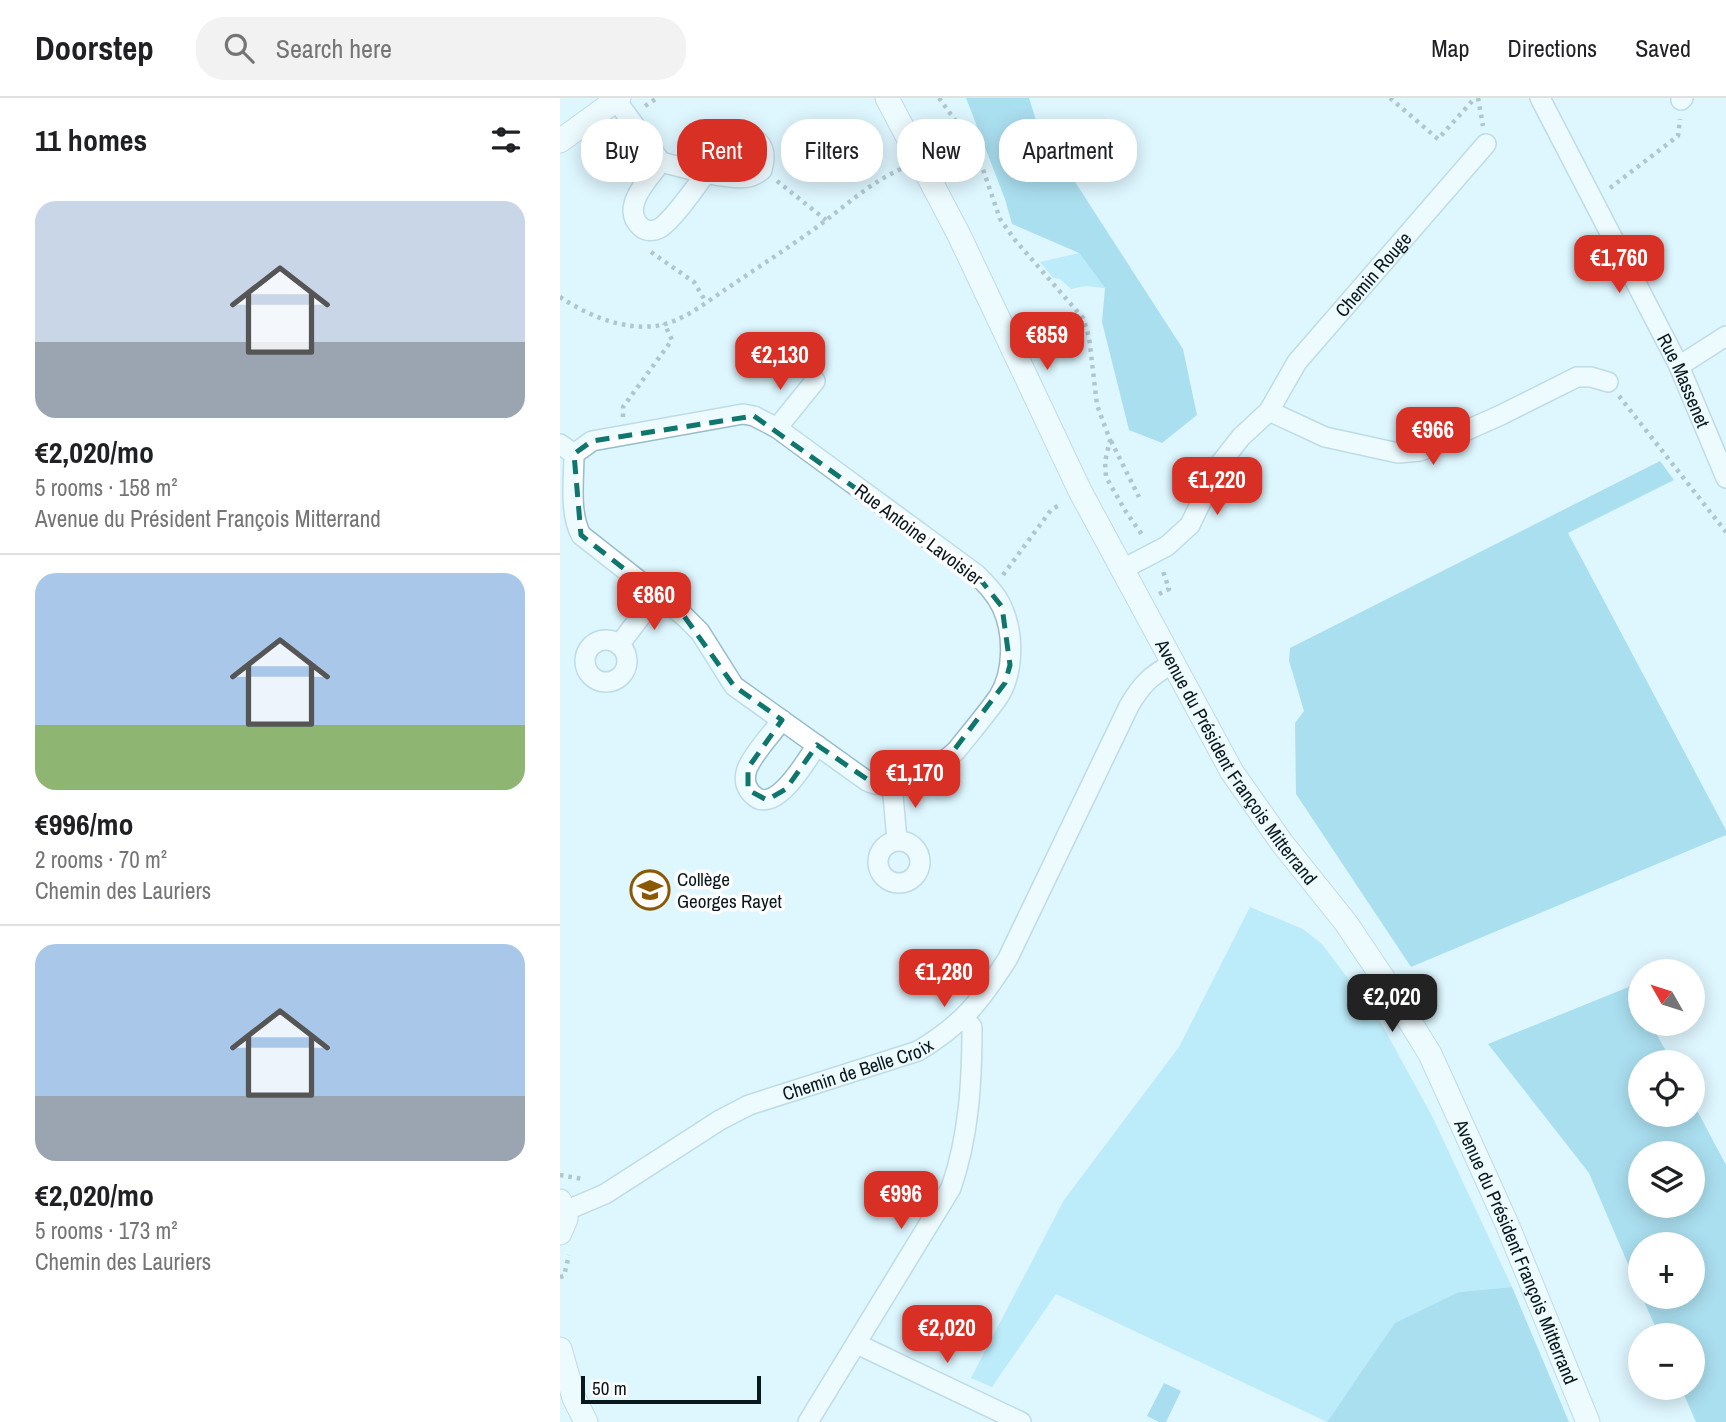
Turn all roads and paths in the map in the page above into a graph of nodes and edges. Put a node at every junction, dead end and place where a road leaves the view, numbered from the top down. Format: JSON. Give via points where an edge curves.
{"nodes":[{"id":1,"x":887,"y":98,"type":"edge"},
{"id":2,"x":939,"y":98,"type":"edge"},
{"id":3,"x":1390,"y":98,"type":"edge"},
{"id":4,"x":1475,"y":98,"type":"edge"},
{"id":5,"x":1540,"y":98,"type":"edge"},
{"id":6,"x":617,"y":99,"type":"edge"},
{"id":7,"x":1682,"y":99,"type":"edge"},
{"id":8,"x":631,"y":119,"type":"edge"},
{"id":9,"x":898,"y":119,"type":"edge"},
{"id":10,"x":560,"y":141,"type":"edge"},
{"id":11,"x":1486,"y":144,"type":"dead end"},
{"id":12,"x":897,"y":170,"type":"edge"},
{"id":13,"x":767,"y":174,"type":"edge"},
{"id":14,"x":646,"y":182,"type":"edge"},
{"id":15,"x":698,"y":182,"type":"edge"},
{"id":16,"x":931,"y":182,"type":"edge"},
{"id":17,"x":1593,"y":201,"type":"junction"},
{"id":18,"x":826,"y":220,"type":"junction"},
{"id":19,"x":646,"y":230,"type":"junction"},
{"id":20,"x":560,"y":297,"type":"edge"},
{"id":21,"x":706,"y":302,"type":"junction"},
{"id":22,"x":664,"y":323,"type":"junction"},
{"id":23,"x":1726,"y":336,"type":"edge"},
{"id":24,"x":1679,"y":366,"type":"junction"},
{"id":25,"x":815,"y":381,"type":"dead end"},
{"id":26,"x":1608,"y":382,"type":"joint"},
{"id":27,"x":1269,"y":411,"type":"junction"},
{"id":28,"x":777,"y":428,"type":"junction"},
{"id":29,"x":625,"y":435,"type":"junction"},
{"id":30,"x":1111,"y":440,"type":"junction"},
{"id":31,"x":567,"y":449,"type":"edge"},
{"id":32,"x":1726,"y":478,"type":"edge"},
{"id":33,"x":1139,"y":497,"type":"dead end"},
{"id":34,"x":1051,"y":510,"type":"dead end"},
{"id":35,"x":568,"y":518,"type":"edge"},
{"id":36,"x":1726,"y":532,"type":"edge"},
{"id":37,"x":1154,"y":555,"type":"junction"},
{"id":38,"x":1121,"y":570,"type":"junction"},
{"id":39,"x":1006,"y":572,"type":"dead end"},
{"id":40,"x":657,"y":595,"type":"junction"},
{"id":41,"x":1140,"y":606,"type":"junction"},
{"id":42,"x":619,"y":645,"type":"dead end"},
{"id":43,"x":1172,"y":664,"type":"junction"},
{"id":44,"x":782,"y":720,"type":"junction"},
{"id":45,"x":817,"y":746,"type":"junction"},
{"id":46,"x":892,"y":784,"type":"junction"},
{"id":47,"x":897,"y":840,"type":"dead end"},
{"id":48,"x":964,"y":1018,"type":"junction"},
{"id":49,"x":562,"y":1206,"type":"edge"},
{"id":50,"x":560,"y":1233,"type":"edge"},
{"id":51,"x":857,"y":1344,"type":"junction"},
{"id":52,"x":560,"y":1349,"type":"edge"},
{"id":53,"x":586,"y":1422,"type":"edge"},
{"id":54,"x":808,"y":1422,"type":"edge"},
{"id":55,"x":1021,"y":1422,"type":"edge"},
{"id":56,"x":1588,"y":1422,"type":"edge"}],
"edges":[{"from":1,"to":9,"type":"street","name":"Avenue du Président François Mitterrand"},
{"from":2,"to":30,"type":"path","via":[[976,149],[1000,219],[1083,318],[1097,405]]},
{"from":3,"to":4,"type":"path","via":[[1438,139]]},
{"from":5,"to":17,"type":"street","name":"Rue Massenet"},
{"from":6,"to":8,"type":"street"},
{"from":6,"to":10,"type":"street"},
{"from":7,"to":17,"type":"path","via":[[1678,136]]},
{"from":11,"to":27,"type":"street","name":"Chemin Rouge","via":[[1297,362]]},
{"from":12,"to":18,"type":"path"},
{"from":13,"to":18,"type":"path"},
{"from":14,"to":19,"type":"street","via":[[634,205],[634,216]]},
{"from":15,"to":19,"type":"street","via":[[667,223]]},
{"from":16,"to":38,"type":"street","name":"Avenue du Président François Mitterrand"},
{"from":17,"to":24,"type":"street","name":"Rue Massenet"},
{"from":18,"to":21,"type":"path"},
{"from":19,"to":21,"type":"path","via":[[645,247],[694,282]]},
{"from":20,"to":22,"type":"path","via":[[609,321]]},
{"from":21,"to":22,"type":"path"},
{"from":22,"to":29,"type":"path","via":[[672,341],[623,408]]},
{"from":23,"to":24,"type":"street"},
{"from":24,"to":32,"type":"street","name":"Rue Massenet"},
{"from":25,"to":28,"type":"street"},
{"from":26,"to":27,"type":"street","via":[[1577,377],[1420,451],[1398,453],[1325,437]]},
{"from":26,"to":36,"type":"path"},
{"from":27,"to":37,"type":"street","name":"Chemin Rouge","via":[[1219,465],[1190,525]]},
{"from":28,"to":29,"type":"street","name":"Rue Antoine Lavoisier","via":[[743,414]]},
{"from":28,"to":46,"type":"street","name":"Rue Antoine Lavoisier","via":[[976,574],[1002,607],[1010,665],[1000,694],[948,758]]},
{"from":29,"to":31,"type":"street","name":"Rue Antoine Lavoisier"},
{"from":30,"to":33,"type":"path"},
{"from":30,"to":37,"type":"path","via":[[1106,477]]},
{"from":31,"to":35,"type":"street","name":"Rue Antoine Lavoisier"},
{"from":34,"to":39,"type":"path"},
{"from":35,"to":40,"type":"street","name":"Rue Antoine Lavoisier","via":[[581,535]]},
{"from":37,"to":38,"type":"street","name":"Chemin Rouge"},
{"from":37,"to":41,"type":"path","via":[[1168,589]]},
{"from":38,"to":41,"type":"street","name":"Avenue du Président François Mitterrand"},
{"from":40,"to":42,"type":"street"},
{"from":40,"to":44,"type":"street","name":"Rue Antoine Lavoisier","via":[[700,632],[734,686]]},
{"from":41,"to":43,"type":"street","name":"Avenue du Président François Mitterrand"},
{"from":43,"to":48,"type":"street","name":"Chemin de Belle Croix","via":[[1140,686],[1008,958]]},
{"from":43,"to":56,"type":"street","name":"Avenue du Président François Mitterrand","via":[[1232,772],[1346,923],[1430,1054],[1507,1224]]},
{"from":44,"to":45,"type":"street","name":"Rue Antoine Lavoisier"},
{"from":44,"to":45,"type":"street","via":[[748,768],[745,779],[756,798],[778,796]]},
{"from":45,"to":46,"type":"street","name":"Rue Antoine Lavoisier","via":[[867,781],[877,786]]},
{"from":46,"to":47,"type":"street"},
{"from":48,"to":49,"type":"street","name":"Chemin de Belle Croix","via":[[918,1051],[749,1105],[605,1194]]},
{"from":48,"to":51,"type":"street","via":[[972,1027],[972,1071],[959,1164],[951,1188]]},
{"from":49,"to":50,"type":"street","via":[[565,1219]]},
{"from":51,"to":54,"type":"street"},
{"from":51,"to":55,"type":"street"},
{"from":52,"to":53,"type":"street"}]}
